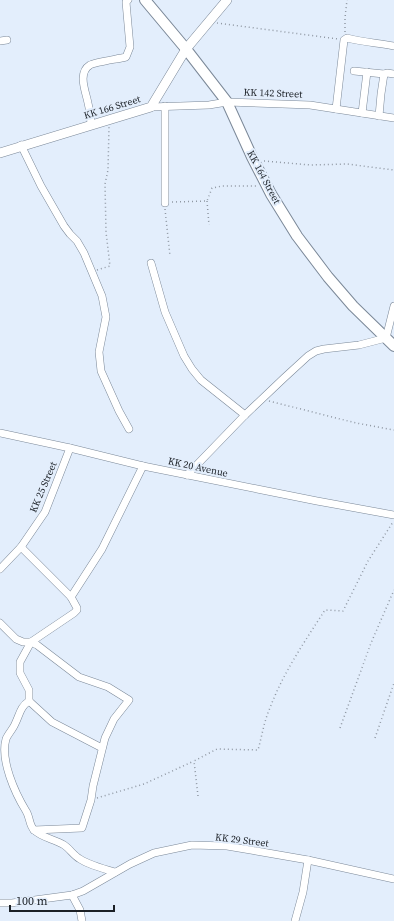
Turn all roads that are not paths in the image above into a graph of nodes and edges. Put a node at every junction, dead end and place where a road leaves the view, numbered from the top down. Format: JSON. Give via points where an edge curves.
{"nodes":[{"id":1,"x":128,"y":0,"type":"edge"},
{"id":2,"x":145,"y":0,"type":"edge"},
{"id":3,"x":227,"y":0,"type":"edge"},
{"id":4,"x":394,"y":46,"type":"edge"},
{"id":5,"x":186,"y":49,"type":"junction"},
{"id":6,"x":354,"y":70,"type":"dead end"},
{"id":7,"x":367,"y":72,"type":"junction"},
{"id":8,"x":384,"y":74,"type":"junction"},
{"id":9,"x":394,"y":74,"type":"edge"},
{"id":10,"x":227,"y":102,"type":"junction"},
{"id":11,"x":165,"y":106,"type":"junction"},
{"id":12,"x":151,"y":107,"type":"junction"},
{"id":13,"x":336,"y":109,"type":"junction"},
{"id":14,"x":362,"y":113,"type":"junction"},
{"id":15,"x":379,"y":116,"type":"junction"},
{"id":16,"x":394,"y":118,"type":"edge"},
{"id":17,"x":91,"y":125,"type":"junction"},
{"id":18,"x":21,"y":146,"type":"junction"},
{"id":19,"x":0,"y":153,"type":"edge"},
{"id":20,"x":165,"y":203,"type":"road end"},
{"id":21,"x":151,"y":263,"type":"dead end"},
{"id":22,"x":394,"y":306,"type":"edge"},
{"id":23,"x":386,"y":338,"type":"junction"},
{"id":24,"x":394,"y":346,"type":"edge"},
{"id":25,"x":245,"y":415,"type":"junction"},
{"id":26,"x":129,"y":429,"type":"dead end"},
{"id":27,"x":0,"y":433,"type":"edge"},
{"id":28,"x":70,"y":448,"type":"junction"},
{"id":29,"x":143,"y":466,"type":"junction"},
{"id":30,"x":187,"y":475,"type":"junction"},
{"id":31,"x":394,"y":515,"type":"edge"},
{"id":32,"x":21,"y":547,"type":"junction"},
{"id":33,"x":0,"y":569,"type":"edge"},
{"id":34,"x":71,"y":597,"type":"junction"},
{"id":35,"x":0,"y":623,"type":"edge"},
{"id":36,"x":31,"y":642,"type":"junction"},
{"id":37,"x":30,"y":701,"type":"junction"},
{"id":38,"x":102,"y":748,"type":"junction"},
{"id":39,"x":34,"y":830,"type":"junction"},
{"id":40,"x":308,"y":860,"type":"junction"},
{"id":41,"x":115,"y":872,"type":"junction"},
{"id":42,"x":394,"y":879,"type":"edge"},
{"id":43,"x":72,"y":895,"type":"junction"},
{"id":44,"x":0,"y":903,"type":"edge"},
{"id":45,"x":82,"y":921,"type":"edge"},
{"id":46,"x":295,"y":921,"type":"edge"}],
"edges":[{"from":1,"to":17,"type":"street","via":[[126,2],[130,47],[126,57],[89,66],[85,70],[83,79]]},
{"from":2,"to":5,"type":"main road","name":"KK 164 Street"},
{"from":3,"to":5,"type":"street","name":"KK 166 Street"},
{"from":4,"to":13,"type":"street","via":[[347,38],[344,40]]},
{"from":5,"to":10,"type":"main road","name":"KK 164 Street"},
{"from":5,"to":12,"type":"street","name":"KK 166 Street"},
{"from":6,"to":7,"type":"street"},
{"from":7,"to":8,"type":"street"},
{"from":7,"to":14,"type":"street"},
{"from":8,"to":9,"type":"street"},
{"from":8,"to":15,"type":"street"},
{"from":10,"to":11,"type":"street","name":"KK 142 Street"},
{"from":10,"to":13,"type":"street","name":"KK 142 Street","via":[[310,104]]},
{"from":10,"to":23,"type":"main road","name":"KK 164 Street","via":[[268,187],[297,236],[353,306]]},
{"from":11,"to":12,"type":"street","name":"KK 142 Street"},
{"from":11,"to":20,"type":"street"},
{"from":12,"to":17,"type":"street","name":"KK 166 Street"},
{"from":13,"to":14,"type":"street","name":"KK 142 Street"},
{"from":14,"to":15,"type":"street","name":"KK 142 Street"},
{"from":15,"to":16,"type":"street","name":"KK 142 Street"},
{"from":17,"to":18,"type":"street","name":"KK 166 Street"},
{"from":18,"to":19,"type":"street","name":"KK 166 Street"},
{"from":18,"to":26,"type":"street","via":[[64,226],[84,253],[102,296],[106,317],[98,352],[101,371]]},
{"from":21,"to":25,"type":"street","via":[[165,312],[184,356],[201,380]]},
{"from":22,"to":23,"type":"street"},
{"from":23,"to":24,"type":"main road","name":"KK 164 Street"},
{"from":23,"to":25,"type":"street","via":[[316,351]]},
{"from":25,"to":30,"type":"street"},
{"from":27,"to":28,"type":"street","name":"KK 20 Avenue"},
{"from":28,"to":29,"type":"street","name":"KK 20 Avenue"},
{"from":28,"to":32,"type":"street","name":"KK 25 Street","via":[[46,512]]},
{"from":29,"to":30,"type":"street","name":"KK 20 Avenue"},
{"from":29,"to":34,"type":"street","via":[[102,549]]},
{"from":30,"to":31,"type":"street","name":"KK 20 Avenue"},
{"from":32,"to":33,"type":"street","name":"KK 25 Street"},
{"from":32,"to":34,"type":"street"},
{"from":34,"to":36,"type":"street","via":[[77,608],[74,613]]},
{"from":35,"to":36,"type":"street","via":[[16,639]]},
{"from":36,"to":37,"type":"street","via":[[20,662],[20,673],[29,690]]},
{"from":36,"to":38,"type":"street","via":[[79,677],[108,688],[129,700],[114,719]]},
{"from":37,"to":38,"type":"street","via":[[52,722]]},
{"from":37,"to":39,"type":"street","via":[[24,705],[16,724],[5,740],[3,750],[8,777]]},
{"from":38,"to":39,"type":"street","via":[[82,828]]},
{"from":39,"to":41,"type":"street","via":[[64,845],[80,860]]},
{"from":40,"to":41,"type":"street","name":"KK 29 Street","via":[[226,846],[192,845],[154,853]]},
{"from":40,"to":42,"type":"street","name":"KK 29 Street"},
{"from":40,"to":46,"type":"street"},
{"from":41,"to":43,"type":"street","name":"KK 29 Street"},
{"from":43,"to":44,"type":"street","name":"KK 29 Street"},
{"from":43,"to":45,"type":"street","via":[[80,910]]}]}
